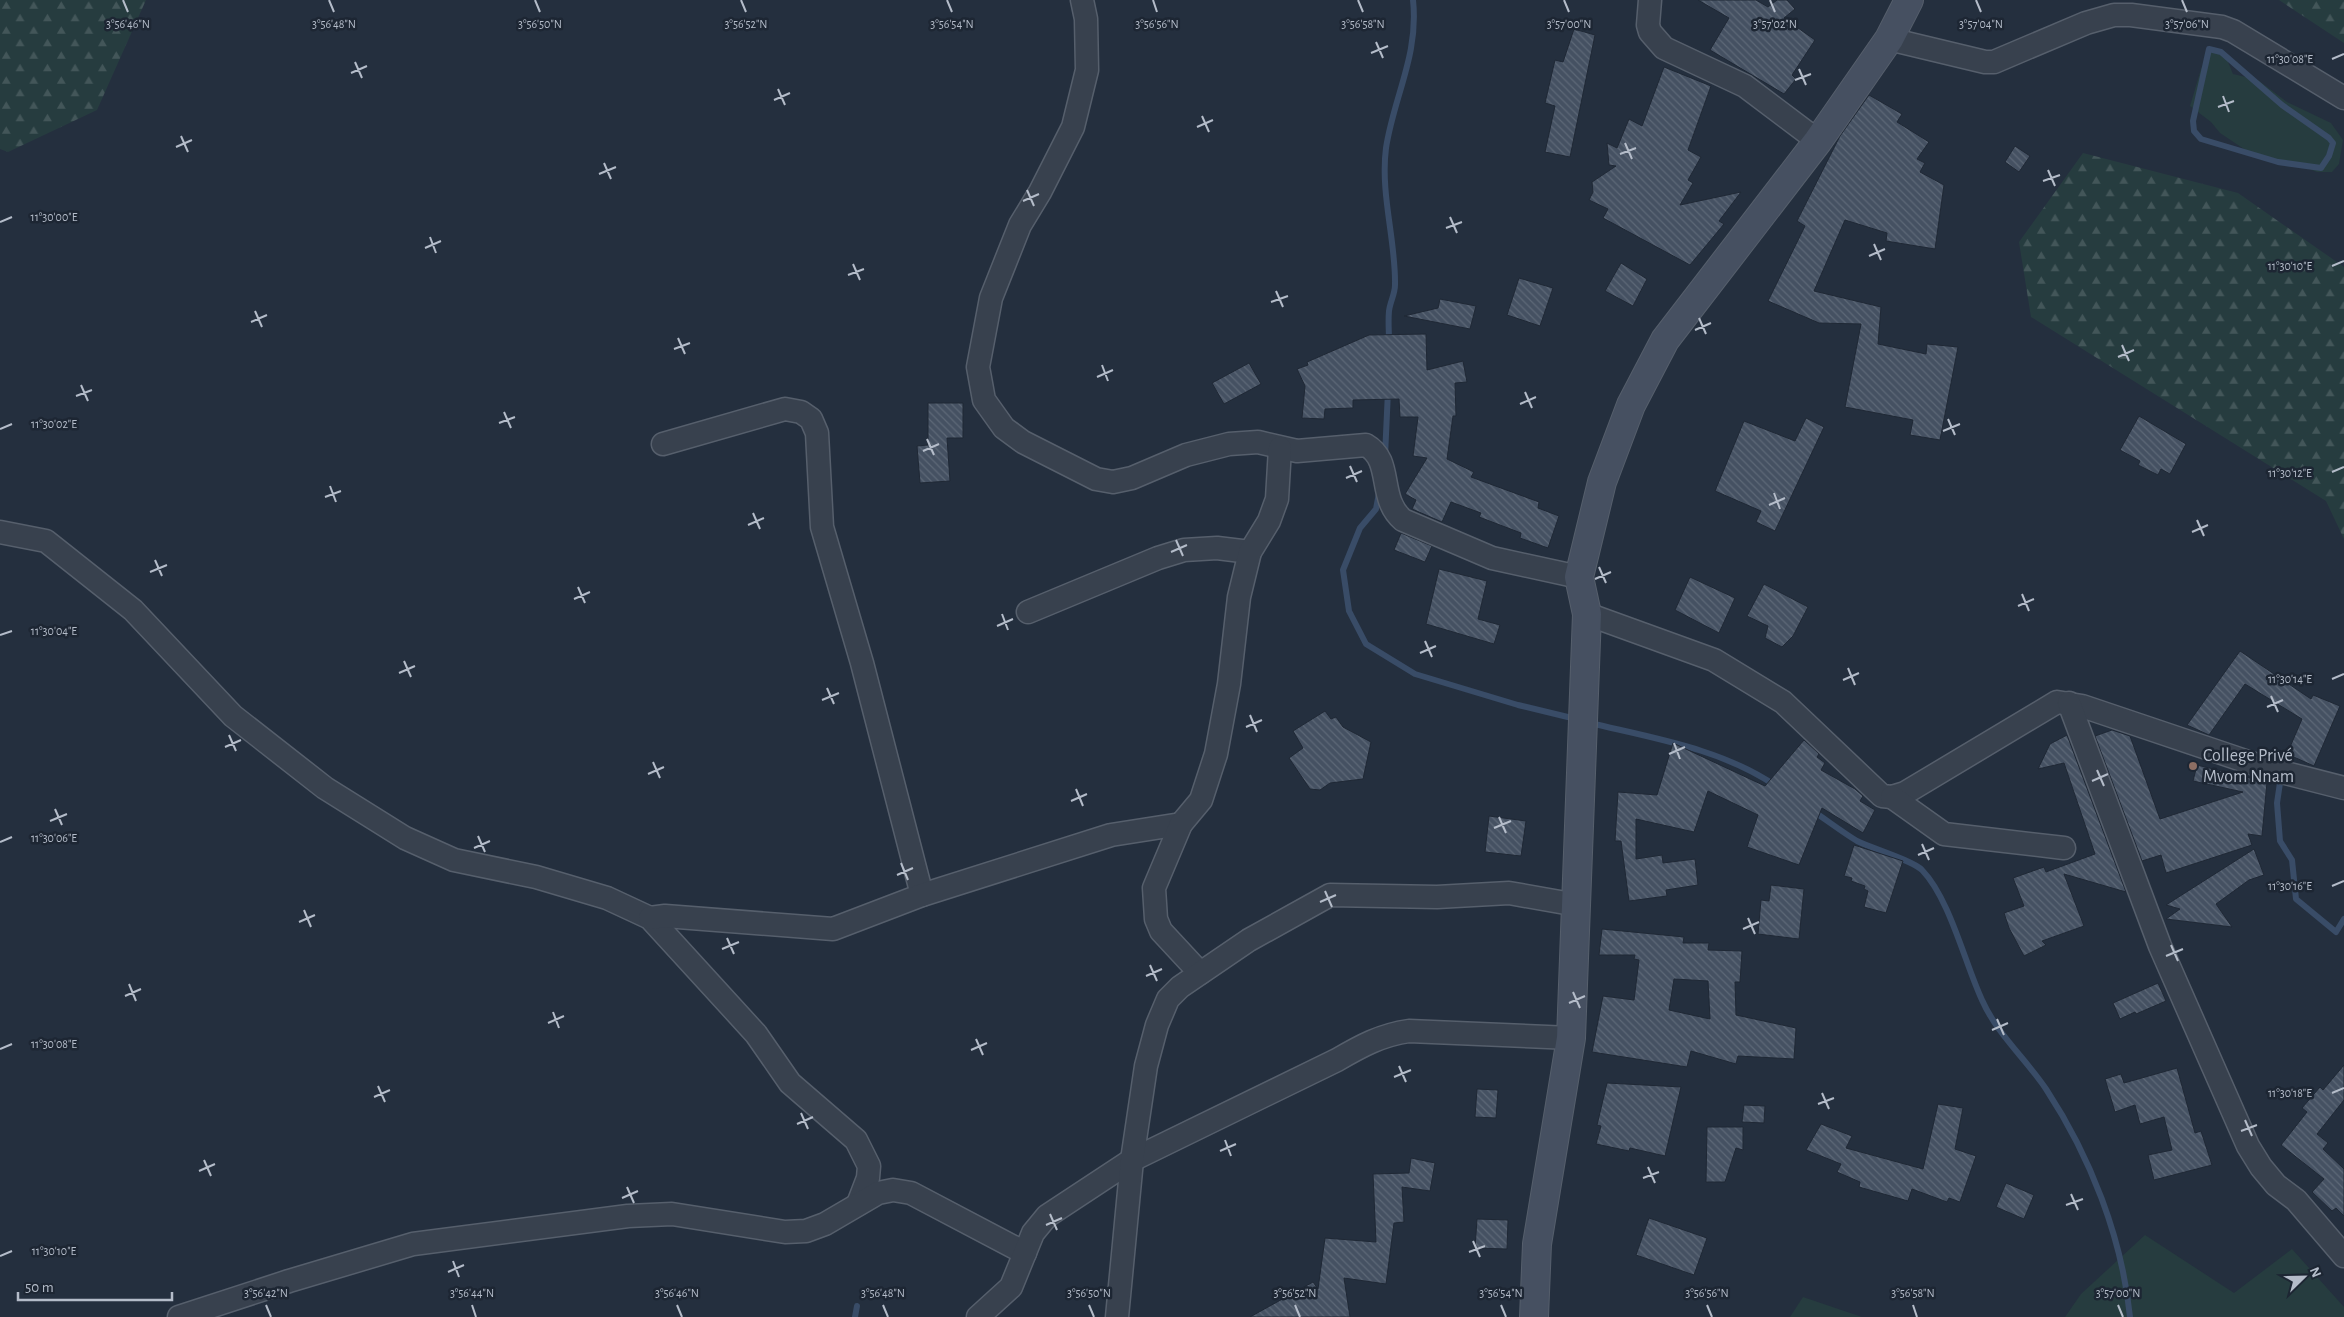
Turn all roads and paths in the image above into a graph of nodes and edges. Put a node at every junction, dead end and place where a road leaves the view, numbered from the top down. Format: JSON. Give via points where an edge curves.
{"nodes":[{"id":1,"x":1082,"y":0,"type":"edge"},
{"id":2,"x":1650,"y":0,"type":"edge"},
{"id":3,"x":1909,"y":0,"type":"edge"},
{"id":4,"x":1889,"y":39,"type":"junction"},
{"id":5,"x":2344,"y":98,"type":"edge"},
{"id":6,"x":1818,"y":140,"type":"junction"},
{"id":7,"x":663,"y":444,"type":"dead end"},
{"id":8,"x":1280,"y":448,"type":"junction"},
{"id":9,"x":0,"y":532,"type":"edge"},
{"id":10,"x":1250,"y":552,"type":"junction"},
{"id":11,"x":1579,"y":577,"type":"junction"},
{"id":12,"x":1028,"y":612,"type":"dead end"},
{"id":13,"x":1587,"y":614,"type":"junction"},
{"id":14,"x":2069,"y":703,"type":"junction"},
{"id":15,"x":2344,"y":788,"type":"edge"},
{"id":16,"x":1892,"y":797,"type":"junction"},
{"id":17,"x":1181,"y":824,"type":"junction"},
{"id":18,"x":2064,"y":848,"type":"dead end"},
{"id":19,"x":922,"y":895,"type":"junction"},
{"id":20,"x":1576,"y":906,"type":"junction"},
{"id":21,"x":650,"y":918,"type":"junction"},
{"id":22,"x":1200,"y":973,"type":"junction"},
{"id":23,"x":1570,"y":1038,"type":"junction"},
{"id":24,"x":1132,"y":1160,"type":"junction"},
{"id":25,"x":858,"y":1204,"type":"junction"},
{"id":26,"x":1025,"y":1253,"type":"junction"},
{"id":27,"x":2344,"y":1256,"type":"edge"},
{"id":28,"x":178,"y":1317,"type":"edge"},
{"id":29,"x":978,"y":1317,"type":"edge"},
{"id":30,"x":1117,"y":1317,"type":"edge"},
{"id":31,"x":1534,"y":1317,"type":"edge"}],
"edges":[{"from":1,"to":8,"type":"street","via":[[1086,19],[1087,70],[1073,127],[1020,225],[991,298],[978,367],[984,400],[1004,428],[1023,442],[1096,479],[1113,482],[1132,478],[1186,455],[1229,444],[1258,442]]},
{"from":2,"to":6,"type":"street","via":[[1650,32],[1664,48],[1746,86]]},
{"from":3,"to":4,"type":"street"},
{"from":4,"to":5,"type":"street","via":[[1994,62],[2100,18],[2131,15],[2158,18],[2233,31]]},
{"from":4,"to":6,"type":"street"},
{"from":6,"to":11,"type":"street","via":[[1665,340],[1631,405],[1602,482]]},
{"from":7,"to":19,"type":"street","via":[[784,409],[801,412],[811,419],[817,433],[822,527],[862,663]]},
{"from":8,"to":10,"type":"street","via":[[1277,499],[1270,521]]},
{"from":8,"to":11,"type":"street","via":[[1297,451],[1366,445],[1375,450],[1380,460],[1390,504],[1403,520],[1492,558]]},
{"from":9,"to":21,"type":"street","via":[[46,541],[133,610],[233,716],[325,788],[405,838],[454,860],[607,898]]},
{"from":10,"to":12,"type":"street","via":[[1217,548],[1184,550]]},
{"from":10,"to":17,"type":"street","via":[[1216,754],[1201,800]]},
{"from":11,"to":13,"type":"street"},
{"from":13,"to":16,"type":"street","via":[[1714,660],[1783,702],[1872,788],[1882,796]]},
{"from":13,"to":20,"type":"street"},
{"from":14,"to":15,"type":"street","via":[[2266,768]]},
{"from":14,"to":16,"type":"street","via":[[2057,702],[2045,708]]},
{"from":14,"to":27,"type":"street","via":[[2160,946],[2248,1146],[2276,1185],[2296,1200]]},
{"from":16,"to":18,"type":"street","via":[[1944,834]]},
{"from":17,"to":19,"type":"street","via":[[1111,835]]},
{"from":17,"to":22,"type":"street","via":[[1154,888],[1153,903],[1161,931]]},
{"from":19,"to":21,"type":"street","via":[[833,929],[665,916]]},
{"from":20,"to":22,"type":"street","via":[[1509,893],[1437,897],[1330,895],[1249,940]]},
{"from":20,"to":23,"type":"street"},
{"from":21,"to":25,"type":"street","via":[[756,1034],[790,1083],[856,1140],[869,1166]]},
{"from":22,"to":24,"type":"street","via":[[1168,999],[1157,1025],[1146,1066]]},
{"from":23,"to":24,"type":"street","via":[[1409,1031],[1389,1034],[1367,1042],[1337,1060]]},
{"from":23,"to":31,"type":"street","via":[[1537,1244]]},
{"from":24,"to":26,"type":"street","via":[[1047,1216],[1033,1233]]},
{"from":24,"to":30,"type":"street"},
{"from":25,"to":26,"type":"street","via":[[878,1193],[893,1190],[911,1193]]},
{"from":25,"to":28,"type":"street","via":[[825,1224],[806,1231],[784,1232],[672,1214],[628,1216],[413,1244]]},
{"from":26,"to":29,"type":"street","via":[[1011,1287]]}]}
